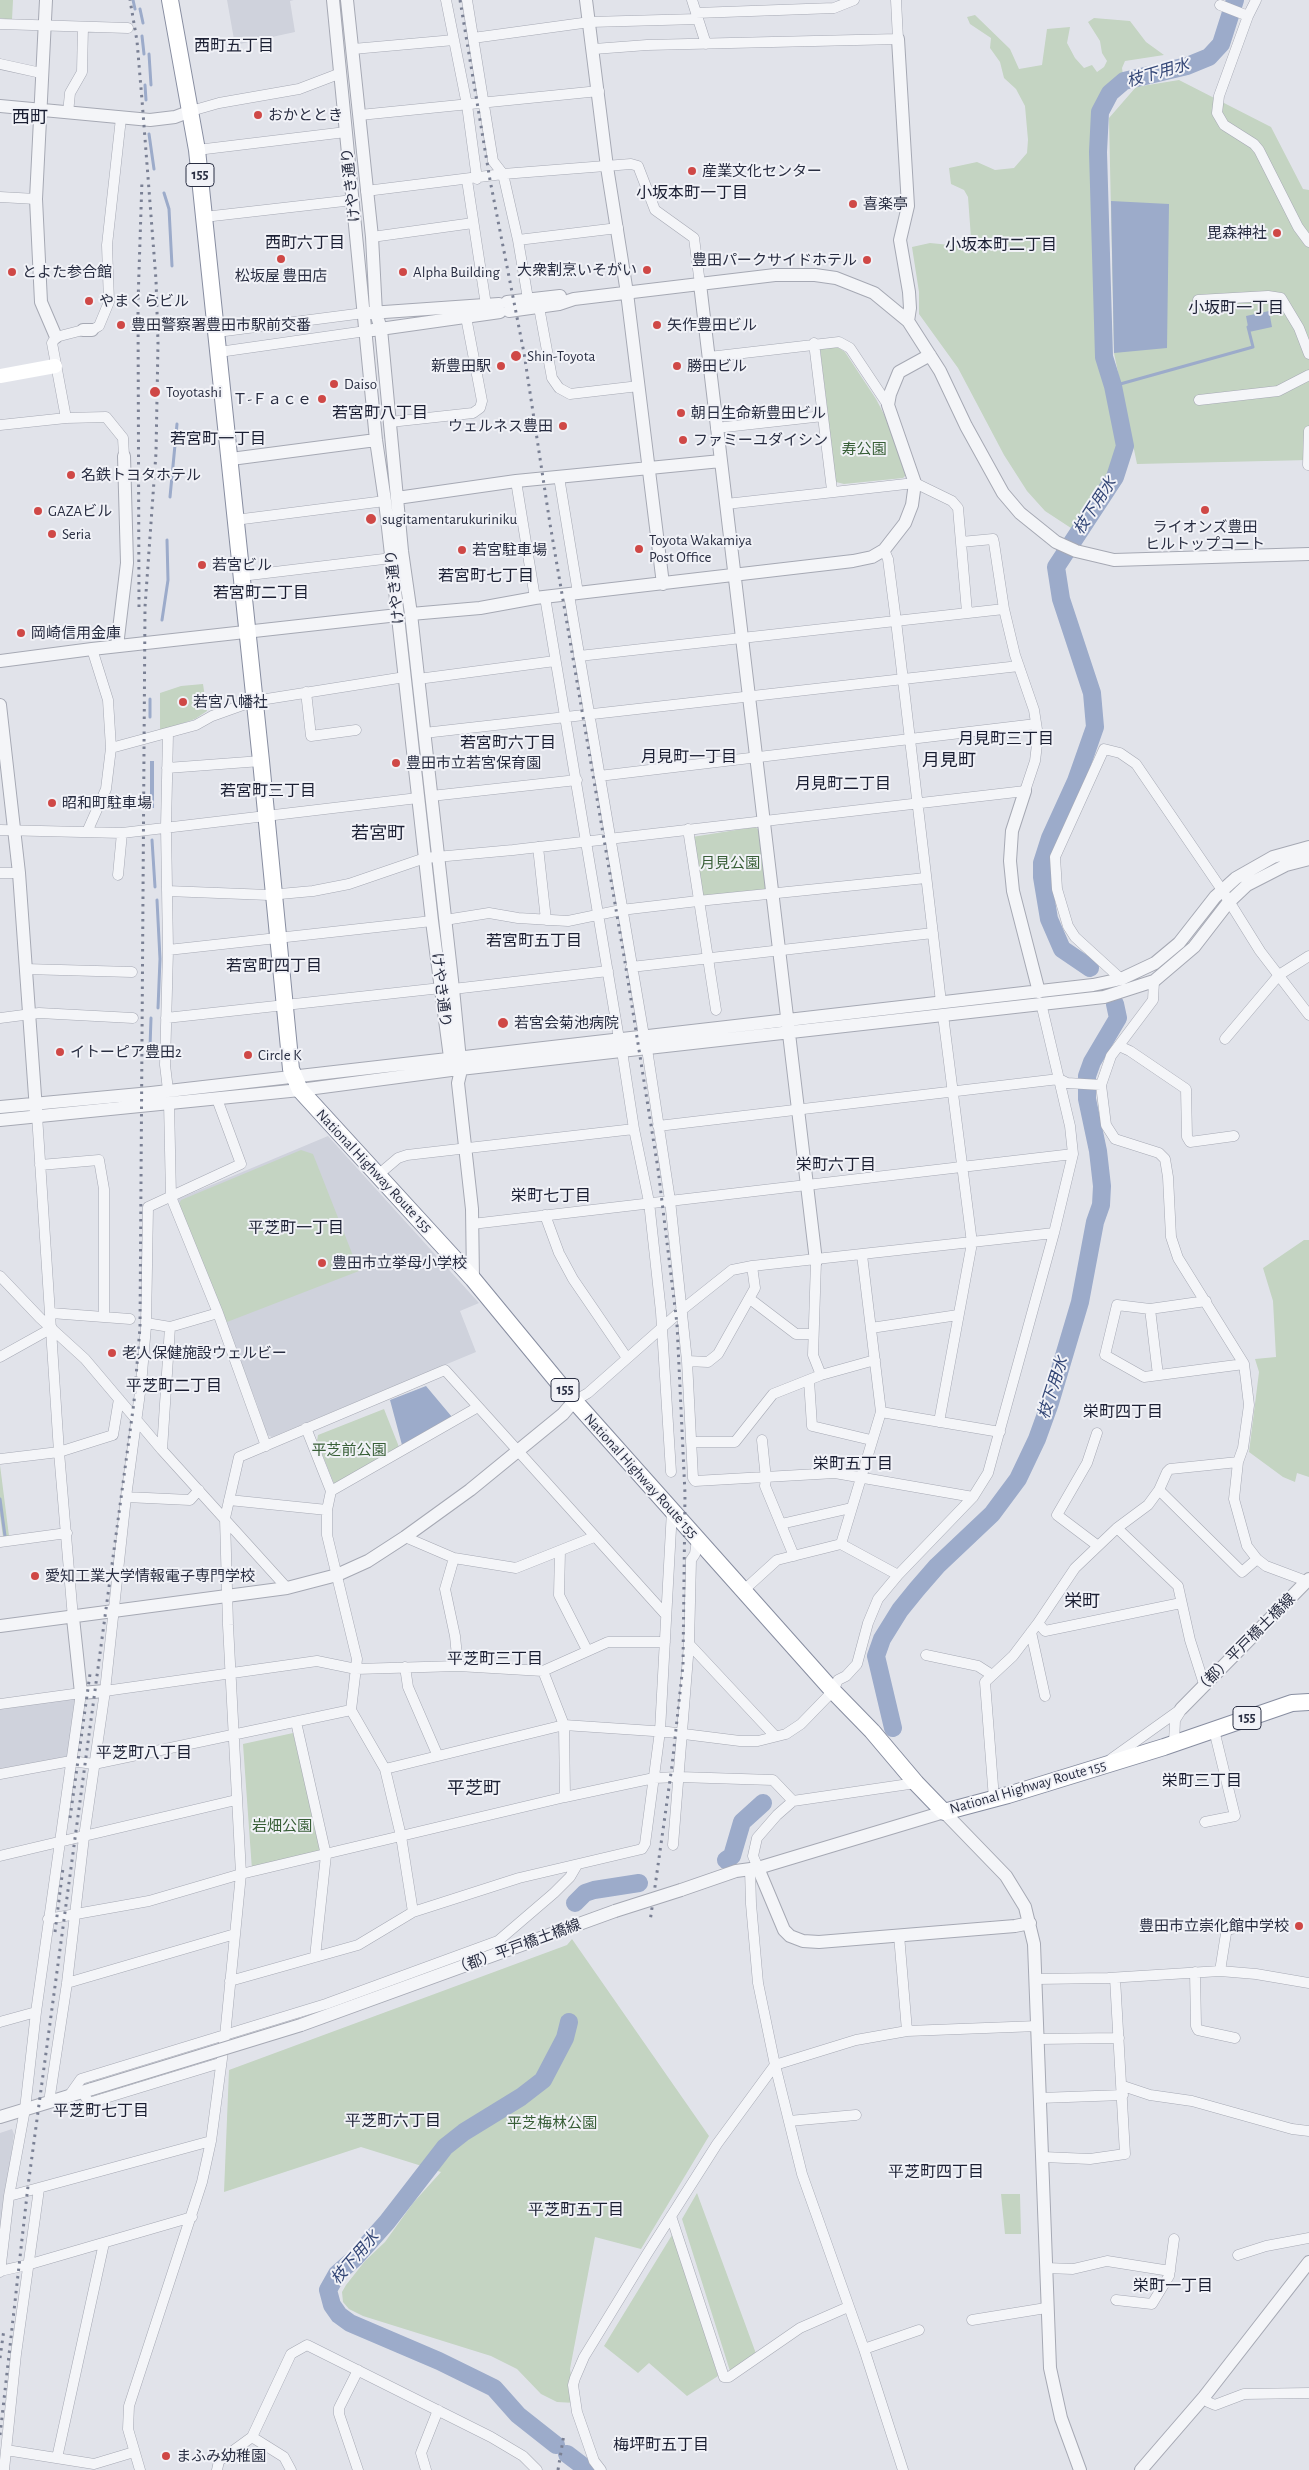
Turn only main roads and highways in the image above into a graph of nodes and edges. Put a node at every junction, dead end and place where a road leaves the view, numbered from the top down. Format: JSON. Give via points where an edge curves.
{"nodes":[{"id":1,"x":170,"y":0,"type":"edge"},
{"id":2,"x":55,"y":366,"type":"road end"},
{"id":3,"x":0,"y":376,"type":"edge"},
{"id":4,"x":1309,"y":1702,"type":"edge"}],
"edges":[{"from":1,"to":4,"type":"highway","name":"National Highway Route 155","number":"155","via":[[198,150],[234,520],[262,761],[277,938],[293,1075],[300,1090],[474,1279],[574,1401],[944,1812],[1174,1744],[1292,1703]]},
{"from":2,"to":3,"type":"main road"}]}
